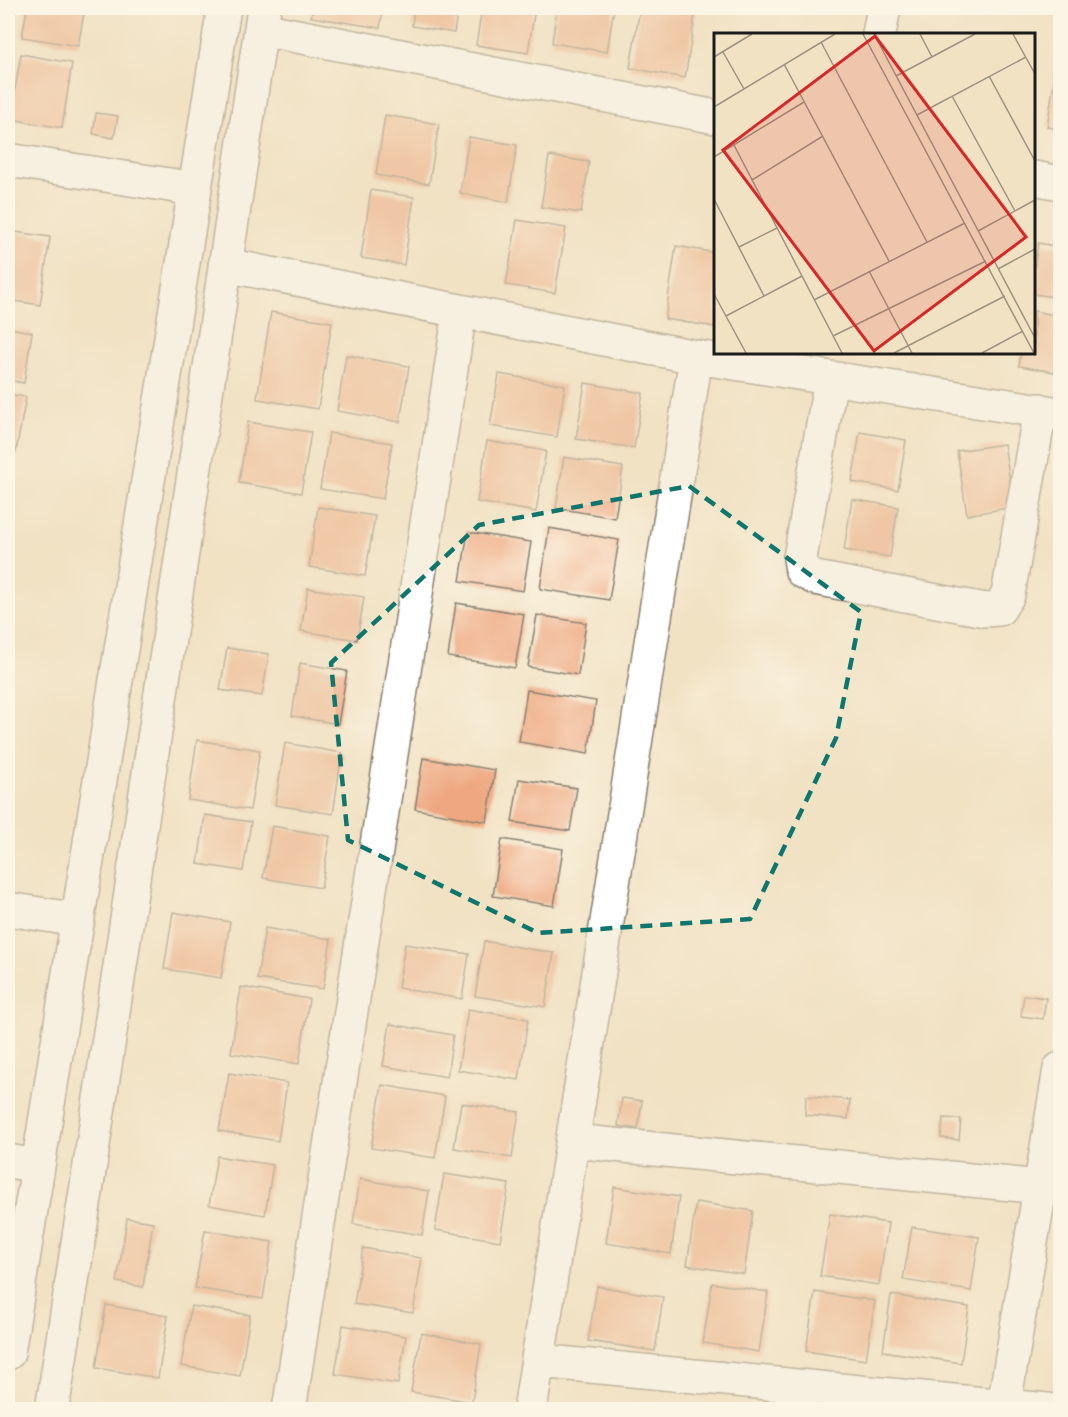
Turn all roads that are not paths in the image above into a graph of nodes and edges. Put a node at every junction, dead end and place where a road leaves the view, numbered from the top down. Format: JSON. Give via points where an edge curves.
{"nodes":[{"id":1,"x":224,"y":8,"type":"edge"},
{"id":2,"x":884,"y":8,"type":"edge"},
{"id":3,"x":263,"y":18,"type":"edge"},
{"id":4,"x":879,"y":33,"type":"edge"},
{"id":5,"x":714,"y":117,"type":"edge"},
{"id":6,"x":8,"y":159,"type":"edge"},
{"id":7,"x":1035,"y":178,"type":"edge"},
{"id":8,"x":1060,"y":183,"type":"edge"},
{"id":9,"x":195,"y":189,"type":"junction"},
{"id":10,"x":225,"y":266,"type":"junction"},
{"id":11,"x":460,"y":311,"type":"junction"},
{"id":12,"x":696,"y":357,"type":"junction"},
{"id":13,"x":826,"y":369,"type":"edge"},
{"id":14,"x":1050,"y":412,"type":"edge"},
{"id":15,"x":8,"y":909,"type":"edge"},
{"id":16,"x":78,"y":920,"type":"junction"},
{"id":17,"x":1060,"y":1069,"type":"edge"},
{"id":18,"x":573,"y":1142,"type":"junction"},
{"id":19,"x":23,"y":1164,"type":"edge"},
{"id":20,"x":1041,"y":1187,"type":"junction"},
{"id":21,"x":8,"y":1353,"type":"edge"},
{"id":22,"x":538,"y":1361,"type":"junction"},
{"id":23,"x":1004,"y":1405,"type":"junction"},
{"id":24,"x":52,"y":1410,"type":"edge"},
{"id":25,"x":289,"y":1410,"type":"edge"},
{"id":26,"x":531,"y":1410,"type":"edge"},
{"id":27,"x":1048,"y":1410,"type":"edge"}],
"edges":[{"from":1,"to":9,"type":"street"},
{"from":2,"to":4,"type":"street"},
{"from":3,"to":5,"type":"street"},
{"from":3,"to":10,"type":"street"},
{"from":6,"to":9,"type":"street"},
{"from":7,"to":8,"type":"street"},
{"from":9,"to":16,"type":"street"},
{"from":10,"to":11,"type":"street"},
{"from":10,"to":24,"type":"street"},
{"from":11,"to":12,"type":"street"},
{"from":11,"to":25,"type":"street"},
{"from":12,"to":13,"type":"street"},
{"from":12,"to":18,"type":"street"},
{"from":13,"to":14,"type":"street"},
{"from":13,"to":14,"type":"street","via":[[800,558],[802,571],[814,578],[985,610],[999,609],[1008,595]]},
{"from":15,"to":16,"type":"street"},
{"from":16,"to":19,"type":"street"},
{"from":17,"to":20,"type":"street"},
{"from":18,"to":20,"type":"street"},
{"from":18,"to":22,"type":"street"},
{"from":19,"to":21,"type":"street"},
{"from":20,"to":23,"type":"street"},
{"from":22,"to":23,"type":"street"},
{"from":22,"to":26,"type":"street"},
{"from":23,"to":27,"type":"street"}]}
